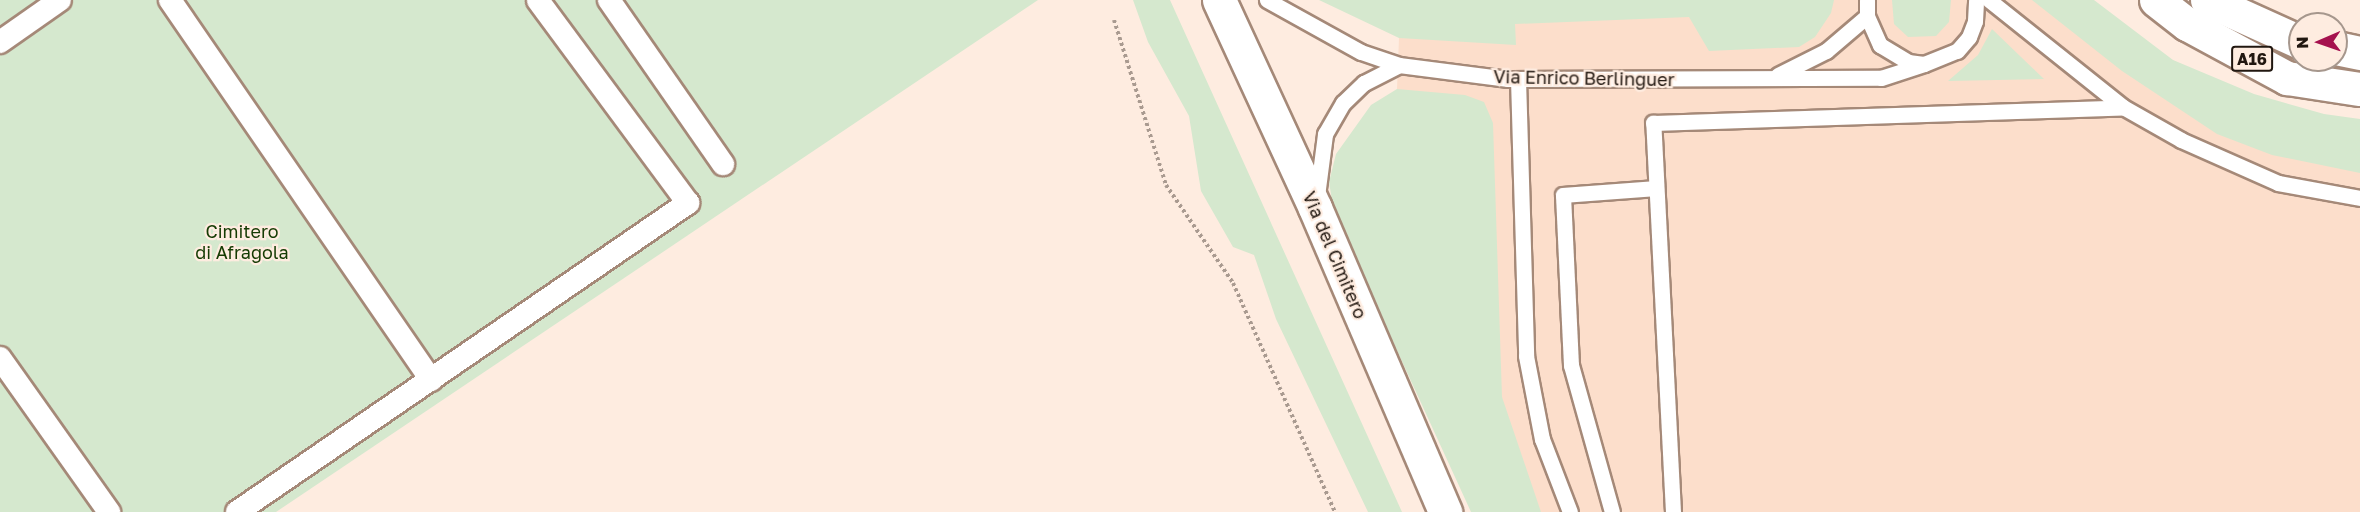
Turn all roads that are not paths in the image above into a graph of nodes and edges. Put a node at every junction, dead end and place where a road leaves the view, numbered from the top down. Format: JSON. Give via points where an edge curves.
{"nodes":[{"id":1,"x":60,"y":0,"type":"edge"},
{"id":2,"x":170,"y":0,"type":"edge"},
{"id":3,"x":538,"y":0,"type":"edge"},
{"id":4,"x":609,"y":0,"type":"edge"},
{"id":5,"x":1219,"y":0,"type":"edge"},
{"id":6,"x":1267,"y":0,"type":"edge"},
{"id":7,"x":1867,"y":0,"type":"edge"},
{"id":8,"x":1976,"y":0,"type":"edge"},
{"id":9,"x":1989,"y":0,"type":"edge"},
{"id":10,"x":2156,"y":0,"type":"edge"},
{"id":11,"x":2207,"y":0,"type":"edge"},
{"id":12,"x":1867,"y":16,"type":"junction"},
{"id":13,"x":2288,"y":37,"type":"edge"},
{"id":14,"x":0,"y":42,"type":"edge"},
{"id":15,"x":1924,"y":64,"type":"junction"},
{"id":16,"x":1399,"y":65,"type":"junction"},
{"id":17,"x":1771,"y":77,"type":"junction"},
{"id":18,"x":1518,"y":79,"type":"junction"},
{"id":19,"x":2360,"y":89,"type":"edge"},
{"id":20,"x":2123,"y":107,"type":"junction"},
{"id":21,"x":723,"y":164,"type":"dead end"},
{"id":22,"x":1656,"y":188,"type":"junction"},
{"id":23,"x":2360,"y":198,"type":"edge"},
{"id":24,"x":1315,"y":208,"type":"junction"},
{"id":25,"x":0,"y":358,"type":"edge"},
{"id":26,"x":430,"y":380,"type":"junction"},
{"id":27,"x":109,"y":512,"type":"edge"},
{"id":28,"x":237,"y":512,"type":"edge"},
{"id":29,"x":1445,"y":512,"type":"edge"},
{"id":30,"x":1569,"y":512,"type":"edge"},
{"id":31,"x":1612,"y":512,"type":"edge"},
{"id":32,"x":1673,"y":512,"type":"edge"}],
"edges":[{"from":1,"to":14,"type":"street"},
{"from":2,"to":26,"type":"street"},
{"from":3,"to":26,"type":"street","via":[[688,203]]},
{"from":4,"to":21,"type":"street"},
{"from":5,"to":24,"type":"main road","name":"Via del Cimitero"},
{"from":6,"to":16,"type":"lane","name":"Via Enrico Berlinguer","via":[[1361,52]]},
{"from":7,"to":12,"type":"lane"},
{"from":8,"to":15,"type":"lane","name":"Via Enrico Berlinguer","via":[[1969,37],[1957,51]]},
{"from":9,"to":20,"type":"lane"},
{"from":10,"to":19,"type":"main road","number":"A16","via":[[2187,24],[2287,78]]},
{"from":11,"to":13,"type":"main road","number":"A16"},
{"from":12,"to":15,"type":"lane","via":[[1880,45],[1908,62]]},
{"from":12,"to":17,"type":"lane","via":[[1826,51]]},
{"from":15,"to":17,"type":"lane","name":"Via Enrico Berlinguer","via":[[1881,78]]},
{"from":16,"to":18,"type":"lane","name":"Via Enrico Berlinguer"},
{"from":16,"to":24,"type":"lane","via":[[1364,83],[1343,104],[1325,134]]},
{"from":17,"to":18,"type":"lane","name":"Via Enrico Berlinguer"},
{"from":18,"to":30,"type":"lane","via":[[1526,356],[1542,439]]},
{"from":20,"to":22,"type":"lane","via":[[1653,123]]},
{"from":20,"to":23,"type":"lane","via":[[2181,140],[2278,183]]},
{"from":22,"to":31,"type":"lane","via":[[1563,195],[1571,365]]},
{"from":22,"to":32,"type":"lane"},
{"from":24,"to":29,"type":"main road","name":"Via del Cimitero"},
{"from":25,"to":27,"type":"street"},
{"from":26,"to":28,"type":"street"}]}
